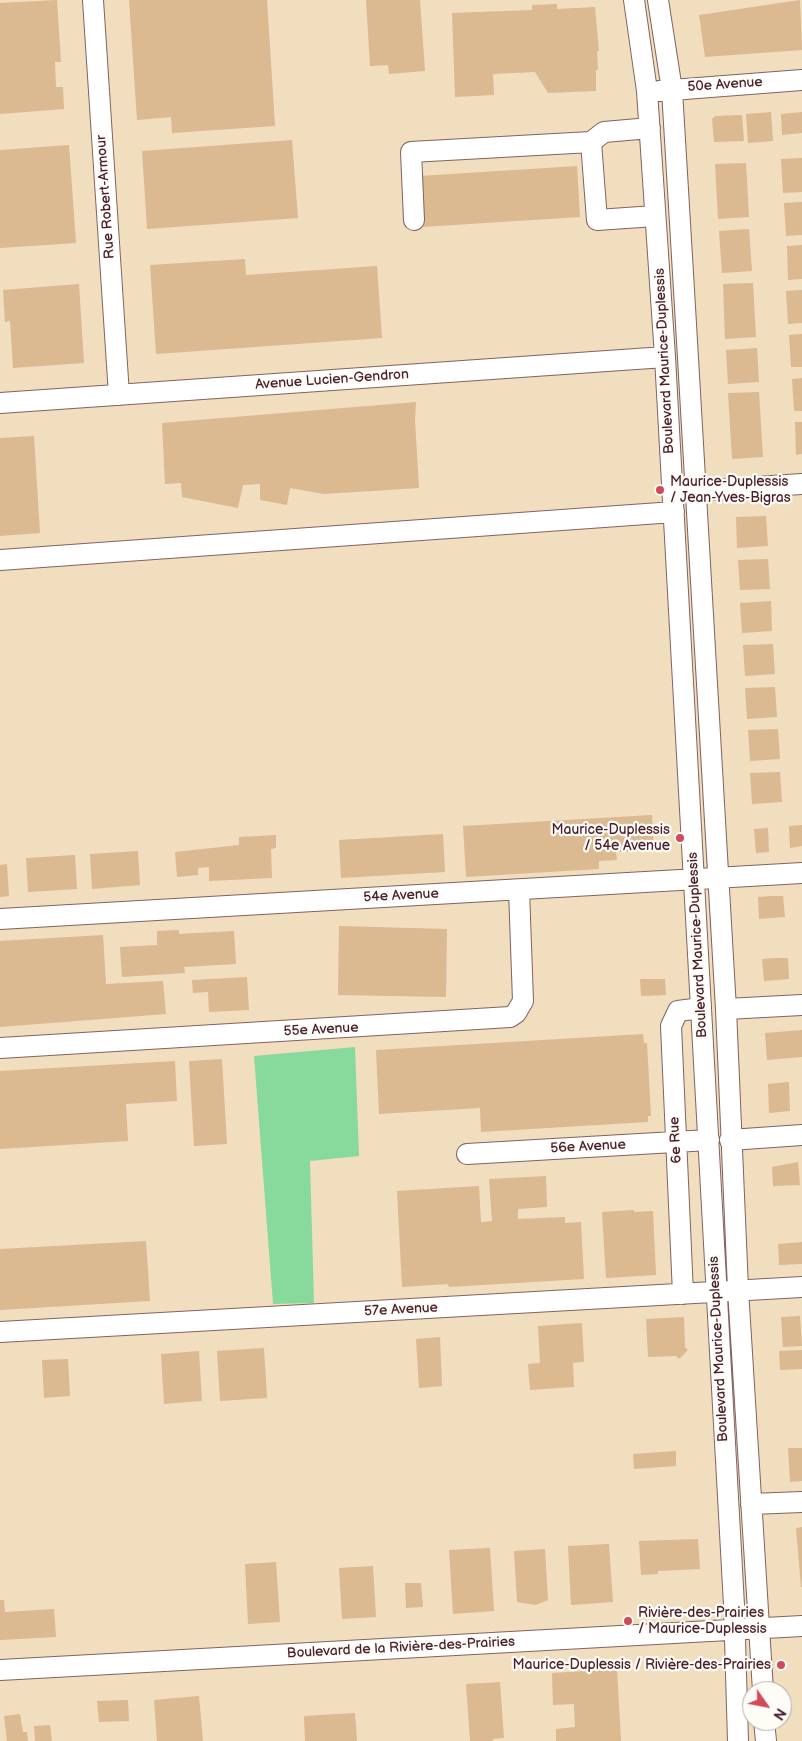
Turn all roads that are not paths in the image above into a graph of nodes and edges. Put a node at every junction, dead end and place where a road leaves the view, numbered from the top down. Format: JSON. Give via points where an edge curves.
{"nodes":[{"id":1,"x":93,"y":0,"type":"edge"},
{"id":2,"x":634,"y":0,"type":"edge"},
{"id":3,"x":658,"y":0,"type":"edge"},
{"id":4,"x":802,"y":80,"type":"edge"},
{"id":5,"x":672,"y":90,"type":"junction"},
{"id":6,"x":647,"y":92,"type":"junction"},
{"id":7,"x":650,"y":128,"type":"junction"},
{"id":8,"x":591,"y":142,"type":"junction"},
{"id":9,"x":656,"y":216,"type":"junction"},
{"id":10,"x":414,"y":220,"type":"dead end"},
{"id":11,"x":665,"y":357,"type":"junction"},
{"id":12,"x":119,"y":395,"type":"junction"},
{"id":13,"x":0,"y":403,"type":"edge"},
{"id":14,"x":802,"y":484,"type":"edge"},
{"id":15,"x":695,"y":491,"type":"junction"},
{"id":16,"x":673,"y":502,"type":"junction"},
{"id":17,"x":0,"y":560,"type":"edge"},
{"id":18,"x":802,"y":872,"type":"edge"},
{"id":19,"x":718,"y":878,"type":"junction"},
{"id":20,"x":694,"y":880,"type":"junction"},
{"id":21,"x":519,"y":890,"type":"junction"},
{"id":22,"x":0,"y":919,"type":"edge"},
{"id":23,"x":802,"y":1005,"type":"edge"},
{"id":24,"x":701,"y":1008,"type":"junction"},
{"id":25,"x":726,"y":1009,"type":"junction"},
{"id":26,"x":0,"y":1048,"type":"edge"},
{"id":27,"x":802,"y":1135,"type":"edge"},
{"id":28,"x":709,"y":1140,"type":"junction"},
{"id":29,"x":730,"y":1140,"type":"junction"},
{"id":30,"x":676,"y":1142,"type":"junction"},
{"id":31,"x":467,"y":1154,"type":"dead end"},
{"id":32,"x":802,"y":1287,"type":"edge"},
{"id":33,"x":738,"y":1290,"type":"junction"},
{"id":34,"x":716,"y":1292,"type":"junction"},
{"id":35,"x":683,"y":1294,"type":"junction"},
{"id":36,"x":0,"y":1332,"type":"edge"},
{"id":37,"x":802,"y":1502,"type":"edge"},
{"id":38,"x":751,"y":1504,"type":"junction"},
{"id":39,"x":802,"y":1626,"type":"edge"},
{"id":40,"x":758,"y":1629,"type":"junction"},
{"id":41,"x":735,"y":1630,"type":"junction"},
{"id":42,"x":0,"y":1670,"type":"edge"},
{"id":43,"x":762,"y":1681,"type":"edge"},
{"id":44,"x":738,"y":1741,"type":"edge"}],
"edges":[{"from":1,"to":12,"type":"street","name":"Rue Robert-Armour"},
{"from":2,"to":6,"type":"street","name":"Boulevard Maurice-Duplessis"},
{"from":3,"to":5,"type":"street","name":"Boulevard Maurice-Duplessis"},
{"from":4,"to":5,"type":"street","name":"50e Avenue"},
{"from":5,"to":6,"type":"street","name":"50e Avenue"},
{"from":5,"to":15,"type":"street","name":"Boulevard Maurice-Duplessis"},
{"from":6,"to":7,"type":"street","name":"Boulevard Maurice-Duplessis"},
{"from":7,"to":8,"type":"street","via":[[604,132]]},
{"from":7,"to":9,"type":"street","name":"Boulevard Maurice-Duplessis"},
{"from":8,"to":9,"type":"street","via":[[597,220]]},
{"from":8,"to":10,"type":"street","via":[[411,152]]},
{"from":9,"to":11,"type":"street","name":"Boulevard Maurice-Duplessis"},
{"from":11,"to":12,"type":"street","name":"Avenue Lucien-Gendron"},
{"from":11,"to":16,"type":"street","name":"Boulevard Maurice-Duplessis"},
{"from":12,"to":13,"type":"street","name":"Avenue Lucien-Gendron"},
{"from":14,"to":15,"type":"street"},
{"from":15,"to":16,"type":"street"},
{"from":15,"to":19,"type":"street","name":"Boulevard Maurice-Duplessis"},
{"from":16,"to":17,"type":"street"},
{"from":16,"to":20,"type":"street","name":"Boulevard Maurice-Duplessis"},
{"from":18,"to":19,"type":"street","name":"54e Avenue"},
{"from":19,"to":20,"type":"street","name":"54e Avenue"},
{"from":19,"to":25,"type":"street","name":"Boulevard Maurice-Duplessis"},
{"from":20,"to":21,"type":"street","name":"54e Avenue"},
{"from":20,"to":24,"type":"street","name":"Boulevard Maurice-Duplessis"},
{"from":21,"to":22,"type":"street","name":"54e Avenue"},
{"from":21,"to":26,"type":"street","name":"55e Avenue","via":[[522,1001],[510,1017]]},
{"from":23,"to":25,"type":"street"},
{"from":24,"to":28,"type":"street","name":"Boulevard Maurice-Duplessis"},
{"from":24,"to":30,"type":"street","name":"6e Rue","via":[[678,1011],[671,1026]]},
{"from":25,"to":29,"type":"street","name":"Boulevard Maurice-Duplessis"},
{"from":27,"to":29,"type":"street"},
{"from":28,"to":30,"type":"street","name":"56e Avenue"},
{"from":28,"to":34,"type":"street","name":"Boulevard Maurice-Duplessis"},
{"from":29,"to":33,"type":"street","name":"Boulevard Maurice-Duplessis"},
{"from":30,"to":31,"type":"street","name":"56e Avenue"},
{"from":30,"to":35,"type":"street","name":"6e Rue"},
{"from":32,"to":33,"type":"street","name":"57e Avenue"},
{"from":33,"to":34,"type":"street","name":"57e Avenue"},
{"from":33,"to":38,"type":"street","name":"Boulevard Maurice-Duplessis"},
{"from":34,"to":35,"type":"street","name":"57e Avenue"},
{"from":34,"to":41,"type":"street","name":"Boulevard Maurice-Duplessis"},
{"from":35,"to":36,"type":"street","name":"57e Avenue"},
{"from":37,"to":38,"type":"street"},
{"from":38,"to":40,"type":"street","name":"Boulevard Maurice-Duplessis"},
{"from":39,"to":40,"type":"street","name":"Boulevard de la Rivière-des-Prairies"},
{"from":40,"to":41,"type":"street","name":"Boulevard de la Rivière-des-Prairies"},
{"from":40,"to":43,"type":"street","name":"Boulevard Maurice-Duplessis"},
{"from":41,"to":42,"type":"street","name":"Boulevard de la Rivière-des-Prairies"},
{"from":41,"to":44,"type":"street","name":"Boulevard Maurice-Duplessis"}]}
